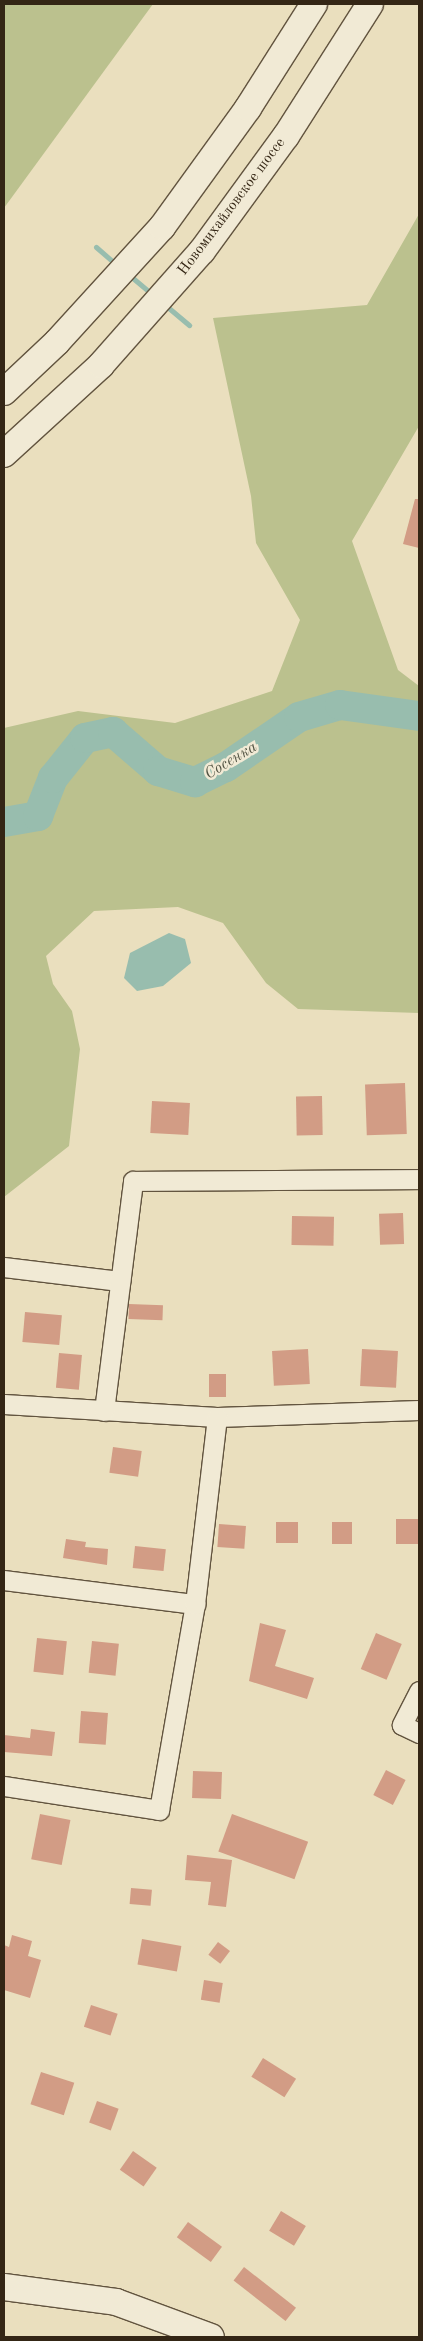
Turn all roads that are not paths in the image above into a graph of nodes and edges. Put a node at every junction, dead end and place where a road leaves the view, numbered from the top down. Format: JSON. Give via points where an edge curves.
{"nodes":[{"id":1,"x":314,"y":4,"type":"edge"},
{"id":2,"x":370,"y":4,"type":"edge"},
{"id":3,"x":4,"y":392,"type":"edge"},
{"id":4,"x":4,"y":454,"type":"edge"},
{"id":5,"x":419,"y":1179,"type":"edge"},
{"id":6,"x":4,"y":1267,"type":"edge"},
{"id":7,"x":120,"y":1281,"type":"junction"},
{"id":8,"x":4,"y":1404,"type":"edge"},
{"id":9,"x":419,"y":1410,"type":"edge"},
{"id":10,"x":104,"y":1411,"type":"junction"},
{"id":11,"x":216,"y":1417,"type":"junction"},
{"id":12,"x":4,"y":1580,"type":"edge"},
{"id":13,"x":195,"y":1604,"type":"junction"},
{"id":14,"x":419,"y":1691,"type":"edge"},
{"id":15,"x":419,"y":1734,"type":"edge"},
{"id":16,"x":4,"y":1786,"type":"edge"},
{"id":17,"x":4,"y":2287,"type":"edge"},
{"id":18,"x":211,"y":2337,"type":"edge"}],
"edges":[{"from":1,"to":3,"type":"main road","via":[[248,108],[162,227],[57,342]]},
{"from":2,"to":4,"type":"main road","name":"Новомихайловское шоссе","via":[[286,136],[202,252],[101,365]]},
{"from":5,"to":7,"type":"street","via":[[133,1181]]},
{"from":6,"to":7,"type":"street"},
{"from":7,"to":10,"type":"street"},
{"from":8,"to":10,"type":"street"},
{"from":9,"to":11,"type":"street"},
{"from":10,"to":11,"type":"street"},
{"from":11,"to":13,"type":"street"},
{"from":12,"to":13,"type":"street"},
{"from":13,"to":16,"type":"street","via":[[159,1810]]},
{"from":14,"to":15,"type":"street","via":[[402,1725]]},
{"from":17,"to":18,"type":"main road","via":[[116,2302]]}]}
